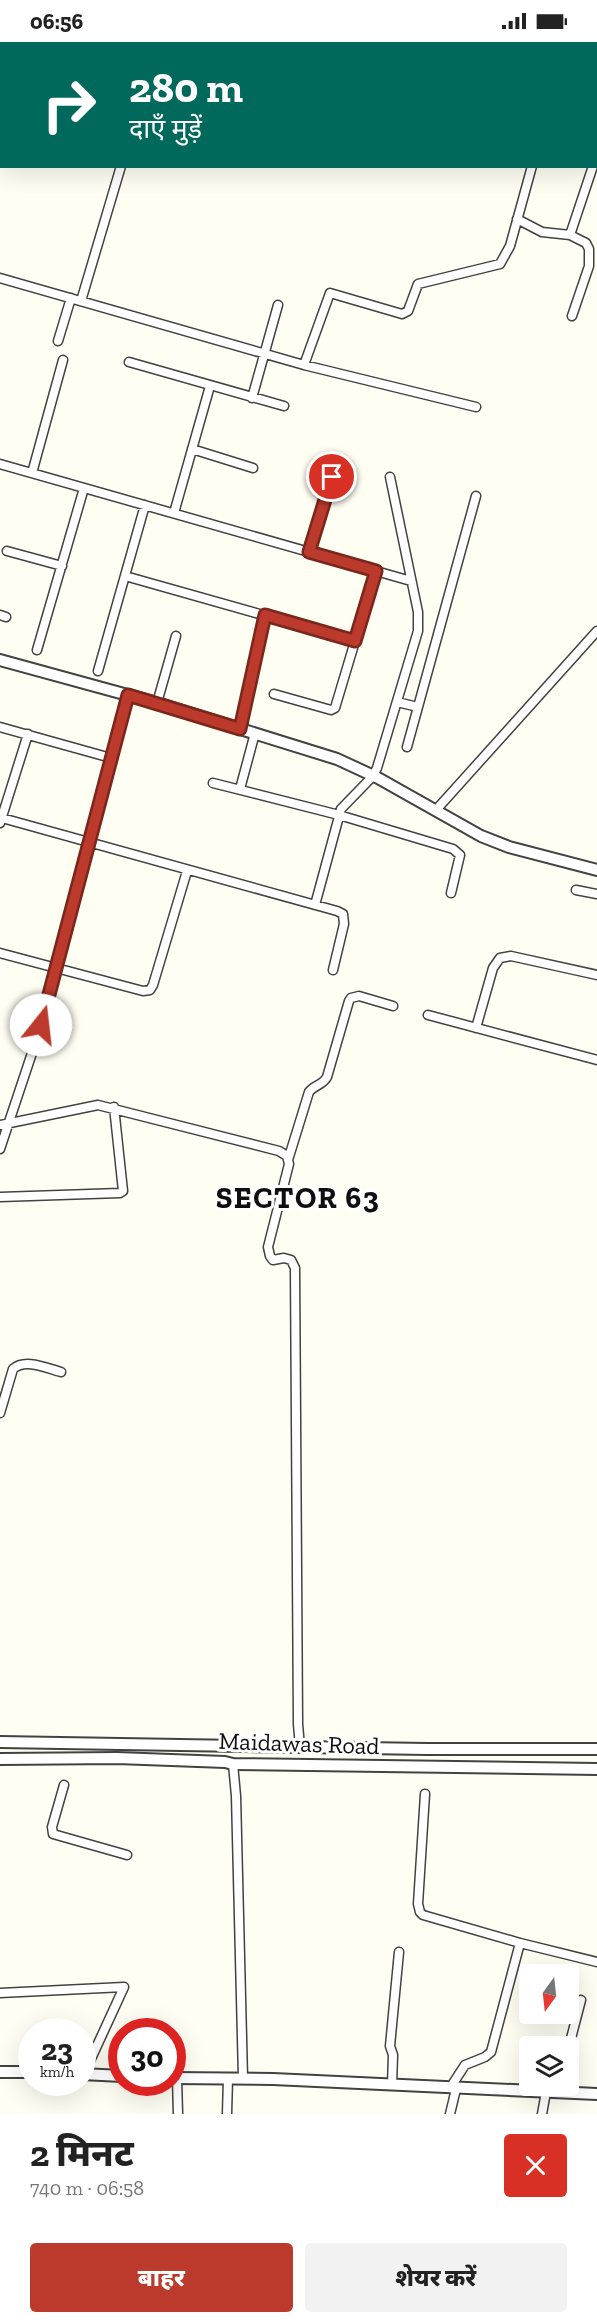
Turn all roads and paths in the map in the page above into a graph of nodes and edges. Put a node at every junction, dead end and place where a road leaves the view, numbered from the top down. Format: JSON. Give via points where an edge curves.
{"nodes":[{"id":1,"x":120,"y":168,"type":"edge"},
{"id":2,"x":531,"y":168,"type":"edge"},
{"id":3,"x":592,"y":168,"type":"edge"},
{"id":4,"x":517,"y":219,"type":"junction"},
{"id":5,"x":570,"y":235,"type":"junction"},
{"id":6,"x":0,"y":278,"type":"edge"},
{"id":7,"x":71,"y":298,"type":"junction"},
{"id":8,"x":81,"y":301,"type":"junction"},
{"id":9,"x":278,"y":306,"type":"dead end"},
{"id":10,"x":572,"y":316,"type":"dead end"},
{"id":11,"x":58,"y":341,"type":"dead end"},
{"id":12,"x":266,"y":353,"type":"junction"},
{"id":13,"x":63,"y":360,"type":"dead end"},
{"id":14,"x":129,"y":362,"type":"dead end"},
{"id":15,"x":304,"y":365,"type":"junction"},
{"id":16,"x":210,"y":386,"type":"junction"},
{"id":17,"x":252,"y":398,"type":"junction"},
{"id":18,"x":284,"y":406,"type":"dead end"},
{"id":19,"x":476,"y":407,"type":"dead end"},
{"id":20,"x":192,"y":449,"type":"junction"},
{"id":21,"x":337,"y":458,"type":"dead end"},
{"id":22,"x":0,"y":464,"type":"edge"},
{"id":23,"x":253,"y":468,"type":"dead end"},
{"id":24,"x":32,"y":473,"type":"junction"},
{"id":25,"x":390,"y":477,"type":"dead end"},
{"id":26,"x":84,"y":488,"type":"junction"},
{"id":27,"x":477,"y":496,"type":"dead end"},
{"id":28,"x":145,"y":505,"type":"junction"},
{"id":29,"x":174,"y":513,"type":"junction"},
{"id":30,"x":7,"y":550,"type":"dead end"},
{"id":31,"x":309,"y":552,"type":"junction"},
{"id":32,"x":62,"y":566,"type":"junction"},
{"id":33,"x":376,"y":571,"type":"junction"},
{"id":34,"x":125,"y":576,"type":"junction"},
{"id":35,"x":411,"y":581,"type":"junction"},
{"id":36,"x":265,"y":615,"type":"junction"},
{"id":37,"x":597,"y":631,"type":"edge"},
{"id":38,"x":176,"y":636,"type":"dead end"},
{"id":39,"x":355,"y":641,"type":"junction"},
{"id":40,"x":37,"y":650,"type":"dead end"},
{"id":41,"x":0,"y":660,"type":"edge"},
{"id":42,"x":98,"y":671,"type":"dead end"},
{"id":43,"x":274,"y":694,"type":"dead end"},
{"id":44,"x":128,"y":695,"type":"junction"},
{"id":45,"x":397,"y":702,"type":"junction"},
{"id":46,"x":157,"y":703,"type":"junction"},
{"id":47,"x":418,"y":707,"type":"junction"},
{"id":48,"x":0,"y":727,"type":"edge"},
{"id":49,"x":240,"y":729,"type":"junction"},
{"id":50,"x":255,"y":733,"type":"junction"},
{"id":51,"x":28,"y":734,"type":"junction"},
{"id":52,"x":407,"y":747,"type":"dead end"},
{"id":53,"x":111,"y":758,"type":"junction"},
{"id":54,"x":373,"y":776,"type":"junction"},
{"id":55,"x":213,"y":783,"type":"dead end"},
{"id":56,"x":240,"y":789,"type":"junction"},
{"id":57,"x":436,"y":810,"type":"junction"},
{"id":58,"x":339,"y":815,"type":"junction"},
{"id":59,"x":1,"y":821,"type":"edge"},
{"id":60,"x":89,"y":842,"type":"junction"},
{"id":61,"x":597,"y":870,"type":"edge"},
{"id":62,"x":187,"y":871,"type":"junction"},
{"id":63,"x":576,"y":890,"type":"dead end"},
{"id":64,"x":451,"y":893,"type":"dead end"},
{"id":65,"x":597,"y":894,"type":"edge"},
{"id":66,"x":315,"y":905,"type":"junction"},
{"id":67,"x":0,"y":953,"type":"edge"},
{"id":68,"x":57,"y":969,"type":"junction"},
{"id":69,"x":333,"y":970,"type":"dead end"},
{"id":70,"x":597,"y":975,"type":"edge"},
{"id":71,"x":393,"y":1006,"type":"dead end"},
{"id":72,"x":428,"y":1015,"type":"dead end"},
{"id":73,"x":476,"y":1028,"type":"junction"},
{"id":74,"x":597,"y":1060,"type":"edge"},
{"id":75,"x":114,"y":1107,"type":"junction"},
{"id":76,"x":4,"y":1125,"type":"edge"},
{"id":77,"x":0,"y":1149,"type":"edge"},
{"id":78,"x":288,"y":1160,"type":"junction"},
{"id":79,"x":0,"y":1197,"type":"edge"},
{"id":80,"x":61,"y":1372,"type":"dead end"},
{"id":81,"x":0,"y":1413,"type":"edge"},
{"id":82,"x":0,"y":1742,"type":"edge"},
{"id":83,"x":116,"y":1743,"type":"junction"},
{"id":84,"x":300,"y":1747,"type":"junction"},
{"id":85,"x":597,"y":1749,"type":"edge"},
{"id":86,"x":117,"y":1758,"type":"junction"},
{"id":87,"x":0,"y":1759,"type":"edge"},
{"id":88,"x":232,"y":1764,"type":"junction"},
{"id":89,"x":597,"y":1768,"type":"edge"},
{"id":90,"x":64,"y":1785,"type":"dead end"},
{"id":91,"x":425,"y":1794,"type":"dead end"},
{"id":92,"x":127,"y":1855,"type":"dead end"},
{"id":93,"x":520,"y":1943,"type":"junction"},
{"id":94,"x":399,"y":1952,"type":"dead end"},
{"id":95,"x":597,"y":1962,"type":"edge"},
{"id":96,"x":0,"y":1993,"type":"edge"},
{"id":97,"x":580,"y":2000,"type":"dead end"},
{"id":98,"x":571,"y":2036,"type":"edge"},
{"id":99,"x":96,"y":2046,"type":"edge"},
{"id":100,"x":0,"y":2072,"type":"edge"},
{"id":101,"x":18,"y":2072,"type":"edge"},
{"id":102,"x":186,"y":2078,"type":"edge"},
{"id":103,"x":228,"y":2078,"type":"junction"},
{"id":104,"x":243,"y":2078,"type":"junction"},
{"id":105,"x":392,"y":2085,"type":"junction"},
{"id":106,"x":453,"y":2089,"type":"junction"},
{"id":107,"x":579,"y":2090,"type":"edge"},
{"id":108,"x":519,"y":2091,"type":"edge"},
{"id":109,"x":596,"y":2091,"type":"edge"},
{"id":110,"x":176,"y":2096,"type":"edge"},
{"id":111,"x":545,"y":2096,"type":"edge"},
{"id":112,"x":178,"y":2114,"type":"edge"},
{"id":113,"x":226,"y":2114,"type":"edge"},
{"id":114,"x":450,"y":2114,"type":"edge"},
{"id":115,"x":542,"y":2114,"type":"edge"}],
"edges":[{"from":1,"to":8,"type":"street"},
{"from":2,"to":4,"type":"street"},
{"from":3,"to":5,"type":"street"},
{"from":4,"to":5,"type":"street","via":[[542,232]]},
{"from":4,"to":15,"type":"street","via":[[500,264],[418,284],[406,313],[330,292]]},
{"from":5,"to":10,"type":"street","via":[[586,243],[590,256]]},
{"from":6,"to":7,"type":"street"},
{"from":7,"to":8,"type":"street"},
{"from":7,"to":11,"type":"street"},
{"from":8,"to":12,"type":"street"},
{"from":9,"to":12,"type":"street"},
{"from":12,"to":15,"type":"street"},
{"from":12,"to":17,"type":"street"},
{"from":13,"to":24,"type":"street"},
{"from":14,"to":16,"type":"street"},
{"from":15,"to":19,"type":"street"},
{"from":16,"to":17,"type":"street"},
{"from":16,"to":20,"type":"street"},
{"from":17,"to":18,"type":"street"},
{"from":20,"to":23,"type":"street"},
{"from":20,"to":29,"type":"street"},
{"from":21,"to":31,"type":"street"},
{"from":22,"to":24,"type":"street"},
{"from":24,"to":26,"type":"street"},
{"from":25,"to":35,"type":"street"},
{"from":26,"to":28,"type":"street"},
{"from":26,"to":32,"type":"street"},
{"from":27,"to":47,"type":"street"},
{"from":28,"to":29,"type":"street"},
{"from":28,"to":34,"type":"street"},
{"from":29,"to":31,"type":"street"},
{"from":30,"to":32,"type":"street"},
{"from":31,"to":33,"type":"street"},
{"from":32,"to":40,"type":"street"},
{"from":33,"to":35,"type":"street"},
{"from":33,"to":39,"type":"street"},
{"from":34,"to":36,"type":"street"},
{"from":34,"to":42,"type":"street"},
{"from":35,"to":45,"type":"street","via":[[419,621]]},
{"from":36,"to":39,"type":"street"},
{"from":36,"to":49,"type":"street"},
{"from":37,"to":57,"type":"street"},
{"from":38,"to":46,"type":"street"},
{"from":39,"to":43,"type":"street","via":[[335,708]]},
{"from":41,"to":44,"type":"street"},
{"from":44,"to":46,"type":"street"},
{"from":44,"to":53,"type":"street"},
{"from":45,"to":47,"type":"street"},
{"from":45,"to":54,"type":"street"},
{"from":46,"to":49,"type":"street"},
{"from":47,"to":52,"type":"street"},
{"from":48,"to":51,"type":"street"},
{"from":49,"to":50,"type":"street"},
{"from":50,"to":54,"type":"street","via":[[337,759]]},
{"from":50,"to":56,"type":"street"},
{"from":51,"to":53,"type":"street"},
{"from":51,"to":59,"type":"street"},
{"from":53,"to":60,"type":"street"},
{"from":54,"to":57,"type":"street"},
{"from":54,"to":58,"type":"street","via":[[344,804]]},
{"from":55,"to":56,"type":"street"},
{"from":56,"to":58,"type":"street"},
{"from":57,"to":61,"type":"street","via":[[509,847]]},
{"from":58,"to":64,"type":"street","via":[[458,851],[460,860]]},
{"from":58,"to":66,"type":"street"},
{"from":59,"to":60,"type":"street"},
{"from":60,"to":62,"type":"street"},
{"from":60,"to":68,"type":"street"},
{"from":62,"to":66,"type":"street"},
{"from":62,"to":68,"type":"street","via":[[150,990]]},
{"from":63,"to":65,"type":"street"},
{"from":66,"to":69,"type":"street","via":[[337,911],[345,918]]},
{"from":67,"to":68,"type":"street"},
{"from":68,"to":76,"type":"street","via":[[35,1044]]},
{"from":70,"to":73,"type":"street","via":[[511,956],[500,958],[493,968]]},
{"from":71,"to":78,"type":"street","via":[[359,996],[351,998],[327,1077],[309,1092]]},
{"from":72,"to":73,"type":"street"},
{"from":73,"to":74,"type":"street"},
{"from":75,"to":76,"type":"street","via":[[89,1105]]},
{"from":75,"to":78,"type":"street","via":[[279,1151]]},
{"from":75,"to":79,"type":"street","via":[[123,1191]]},
{"from":76,"to":77,"type":"street"},
{"from":78,"to":84,"type":"street","via":[[268,1247],[273,1260],[291,1260],[295,1268]]},
{"from":80,"to":81,"type":"street","via":[[29,1364],[16,1366]]},
{"from":82,"to":83,"type":"street","name":"Maidawas Road"},
{"from":83,"to":84,"type":"street","name":"Maidawas Road"},
{"from":83,"to":86,"type":"street"},
{"from":84,"to":85,"type":"street","name":"Maidawas Road"},
{"from":86,"to":87,"type":"street","name":"Maidawas Road"},
{"from":86,"to":88,"type":"street","name":"Maidawas Road"},
{"from":88,"to":89,"type":"street","name":"Maidawas Road"},
{"from":88,"to":104,"type":"street"},
{"from":90,"to":92,"type":"street","via":[[53,1834]]},
{"from":91,"to":93,"type":"street","via":[[420,1912]]},
{"from":93,"to":95,"type":"street"},
{"from":93,"to":106,"type":"street","via":[[490,2052],[465,2065]]},
{"from":94,"to":105,"type":"street","via":[[390,2046]]},
{"from":96,"to":99,"type":"street","via":[[124,1987]]},
{"from":97,"to":98,"type":"street"},
{"from":100,"to":101,"type":"street"},
{"from":102,"to":103,"type":"street"},
{"from":103,"to":104,"type":"street"},
{"from":103,"to":113,"type":"street"},
{"from":104,"to":105,"type":"street"},
{"from":105,"to":106,"type":"street"},
{"from":106,"to":108,"type":"street"},
{"from":106,"to":114,"type":"street"},
{"from":107,"to":109,"type":"street"},
{"from":110,"to":112,"type":"street"},
{"from":111,"to":115,"type":"street"}]}
